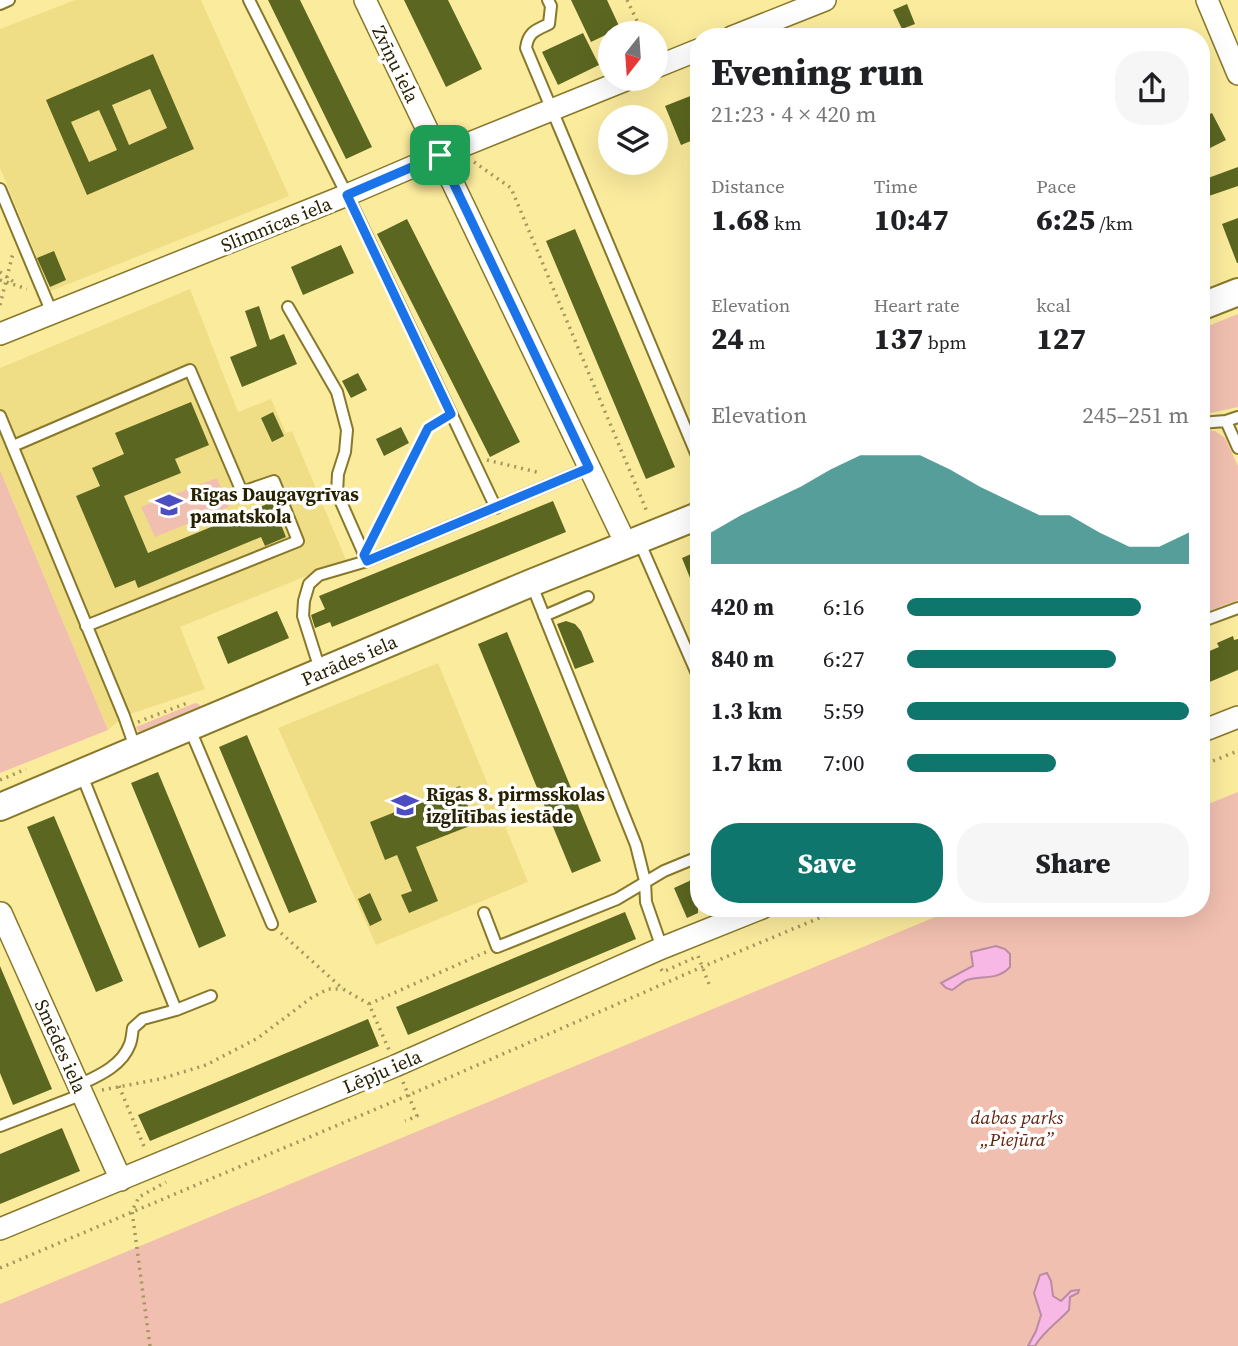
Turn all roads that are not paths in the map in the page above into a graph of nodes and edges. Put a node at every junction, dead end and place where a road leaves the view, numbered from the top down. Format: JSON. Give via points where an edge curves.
{"nodes":[{"id":1,"x":9,"y":0,"type":"edge"},
{"id":2,"x":249,"y":0,"type":"edge"},
{"id":3,"x":365,"y":0,"type":"edge"},
{"id":4,"x":548,"y":0,"type":"edge"},
{"id":5,"x":825,"y":0,"type":"edge"},
{"id":6,"x":1206,"y":0,"type":"edge"},
{"id":7,"x":0,"y":4,"type":"edge"},
{"id":8,"x":755,"y":28,"type":"edge"},
{"id":9,"x":690,"y":53,"type":"edge"},
{"id":10,"x":668,"y":62,"type":"edge"},
{"id":11,"x":1238,"y":74,"type":"edge"},
{"id":12,"x":598,"y":91,"type":"edge"},
{"id":13,"x":551,"y":110,"type":"junction"},
{"id":14,"x":448,"y":152,"type":"junction"},
{"id":15,"x":0,"y":189,"type":"edge"},
{"id":16,"x":347,"y":195,"type":"junction"},
{"id":17,"x":1238,"y":292,"type":"edge"},
{"id":18,"x":1210,"y":303,"type":"edge"},
{"id":19,"x":48,"y":305,"type":"junction"},
{"id":20,"x":288,"y":307,"type":"dead end"},
{"id":21,"x":0,"y":334,"type":"edge"},
{"id":22,"x":0,"y":416,"type":"edge"},
{"id":23,"x":1238,"y":417,"type":"edge"},
{"id":24,"x":1226,"y":421,"type":"junction"},
{"id":25,"x":1210,"y":422,"type":"edge"},
{"id":26,"x":690,"y":438,"type":"edge"},
{"id":27,"x":13,"y":446,"type":"junction"},
{"id":28,"x":1238,"y":448,"type":"edge"},
{"id":29,"x":589,"y":468,"type":"junction"},
{"id":30,"x":496,"y":508,"type":"junction"},
{"id":31,"x":690,"y":518,"type":"edge"},
{"id":32,"x":638,"y":534,"type":"junction"},
{"id":33,"x":365,"y":558,"type":"junction"},
{"id":34,"x":531,"y":583,"type":"junction"},
{"id":35,"x":589,"y":597,"type":"dead end"},
{"id":36,"x":1238,"y":608,"type":"edge"},
{"id":37,"x":544,"y":616,"type":"junction"},
{"id":38,"x":1210,"y":618,"type":"edge"},
{"id":39,"x":86,"y":626,"type":"junction"},
{"id":40,"x":690,"y":657,"type":"edge"},
{"id":41,"x":322,"y":671,"type":"junction"},
{"id":42,"x":1238,"y":717,"type":"edge"},
{"id":43,"x":190,"y":727,"type":"junction"},
{"id":44,"x":1210,"y":728,"type":"edge"},
{"id":45,"x":136,"y":750,"type":"junction"},
{"id":46,"x":81,"y":773,"type":"junction"},
{"id":47,"x":0,"y":807,"type":"edge"},
{"id":48,"x":690,"y":860,"type":"edge"},
{"id":49,"x":645,"y":881,"type":"junction"},
{"id":50,"x":1,"y":913,"type":"edge"},
{"id":51,"x":484,"y":913,"type":"dead end"},
{"id":52,"x":740,"y":917,"type":"edge"},
{"id":53,"x":272,"y":924,"type":"road end"},
{"id":54,"x":662,"y":948,"type":"junction"},
{"id":55,"x":211,"y":996,"type":"dead end"},
{"id":56,"x":176,"y":1010,"type":"junction"},
{"id":57,"x":81,"y":1090,"type":"junction"},
{"id":58,"x":0,"y":1126,"type":"edge"},
{"id":59,"x":121,"y":1180,"type":"junction"},
{"id":60,"x":0,"y":1229,"type":"edge"}],
"edges":[{"from":1,"to":7,"type":"lane"},
{"from":2,"to":16,"type":"lane"},
{"from":3,"to":14,"type":"street","name":"Zvīņu iela"},
{"from":4,"to":13,"type":"lane","via":[[549,24],[534,31],[526,48]]},
{"from":5,"to":8,"type":"street"},
{"from":6,"to":11,"type":"street"},
{"from":9,"to":10,"type":"street"},
{"from":12,"to":13,"type":"street","name":"Slimnīcas iela"},
{"from":13,"to":14,"type":"street","name":"Slimnīcas iela"},
{"from":13,"to":26,"type":"lane"},
{"from":14,"to":16,"type":"street","name":"Slimnīcas iela"},
{"from":14,"to":29,"type":"street","name":"Zvīņu iela"},
{"from":15,"to":19,"type":"lane"},
{"from":16,"to":19,"type":"street","name":"Slimnīcas iela"},
{"from":16,"to":30,"type":"lane"},
{"from":17,"to":18,"type":"street"},
{"from":19,"to":21,"type":"street","name":"Slimnīcas iela"},
{"from":20,"to":33,"type":"lane","via":[[337,392],[347,430],[337,493]]},
{"from":22,"to":27,"type":"lane"},
{"from":23,"to":24,"type":"lane"},
{"from":24,"to":25,"type":"lane"},
{"from":24,"to":28,"type":"lane"},
{"from":27,"to":39,"type":"lane"},
{"from":27,"to":39,"type":"lane","via":[[190,370],[242,492],[274,481],[298,541]]},
{"from":29,"to":30,"type":"lane"},
{"from":29,"to":32,"type":"street","name":"Zvīņu iela"},
{"from":30,"to":33,"type":"lane"},
{"from":31,"to":32,"type":"street","name":"Parādes iela"},
{"from":32,"to":34,"type":"street","name":"Parādes iela"},
{"from":32,"to":40,"type":"lane"},
{"from":33,"to":41,"type":"lane","via":[[318,575],[309,584],[303,616]]},
{"from":34,"to":37,"type":"lane"},
{"from":34,"to":41,"type":"street","name":"Parādes iela"},
{"from":35,"to":37,"type":"lane"},
{"from":36,"to":38,"type":"lane"},
{"from":37,"to":49,"type":"lane","via":[[636,845]]},
{"from":39,"to":45,"type":"lane"},
{"from":41,"to":43,"type":"street","name":"Parādes iela"},
{"from":42,"to":44,"type":"street"},
{"from":43,"to":45,"type":"street","name":"Parādes iela"},
{"from":43,"to":53,"type":"lane"},
{"from":45,"to":46,"type":"street","name":"Parādes iela"},
{"from":46,"to":47,"type":"street","name":"Parādes iela"},
{"from":46,"to":56,"type":"lane"},
{"from":48,"to":49,"type":"lane"},
{"from":49,"to":51,"type":"lane","via":[[617,899],[497,947]]},
{"from":49,"to":54,"type":"lane","via":[[646,902]]},
{"from":50,"to":57,"type":"street","name":"Smēdes iela"},
{"from":52,"to":54,"type":"street","name":"Lēpju iela"},
{"from":54,"to":59,"type":"street","name":"Lēpju iela"},
{"from":55,"to":56,"type":"lane"},
{"from":56,"to":57,"type":"lane","via":[[143,1020],[133,1028],[122,1059]]},
{"from":57,"to":58,"type":"lane"},
{"from":57,"to":59,"type":"street","name":"Smēdes iela"},
{"from":59,"to":60,"type":"street","name":"Lēpju iela"}]}
